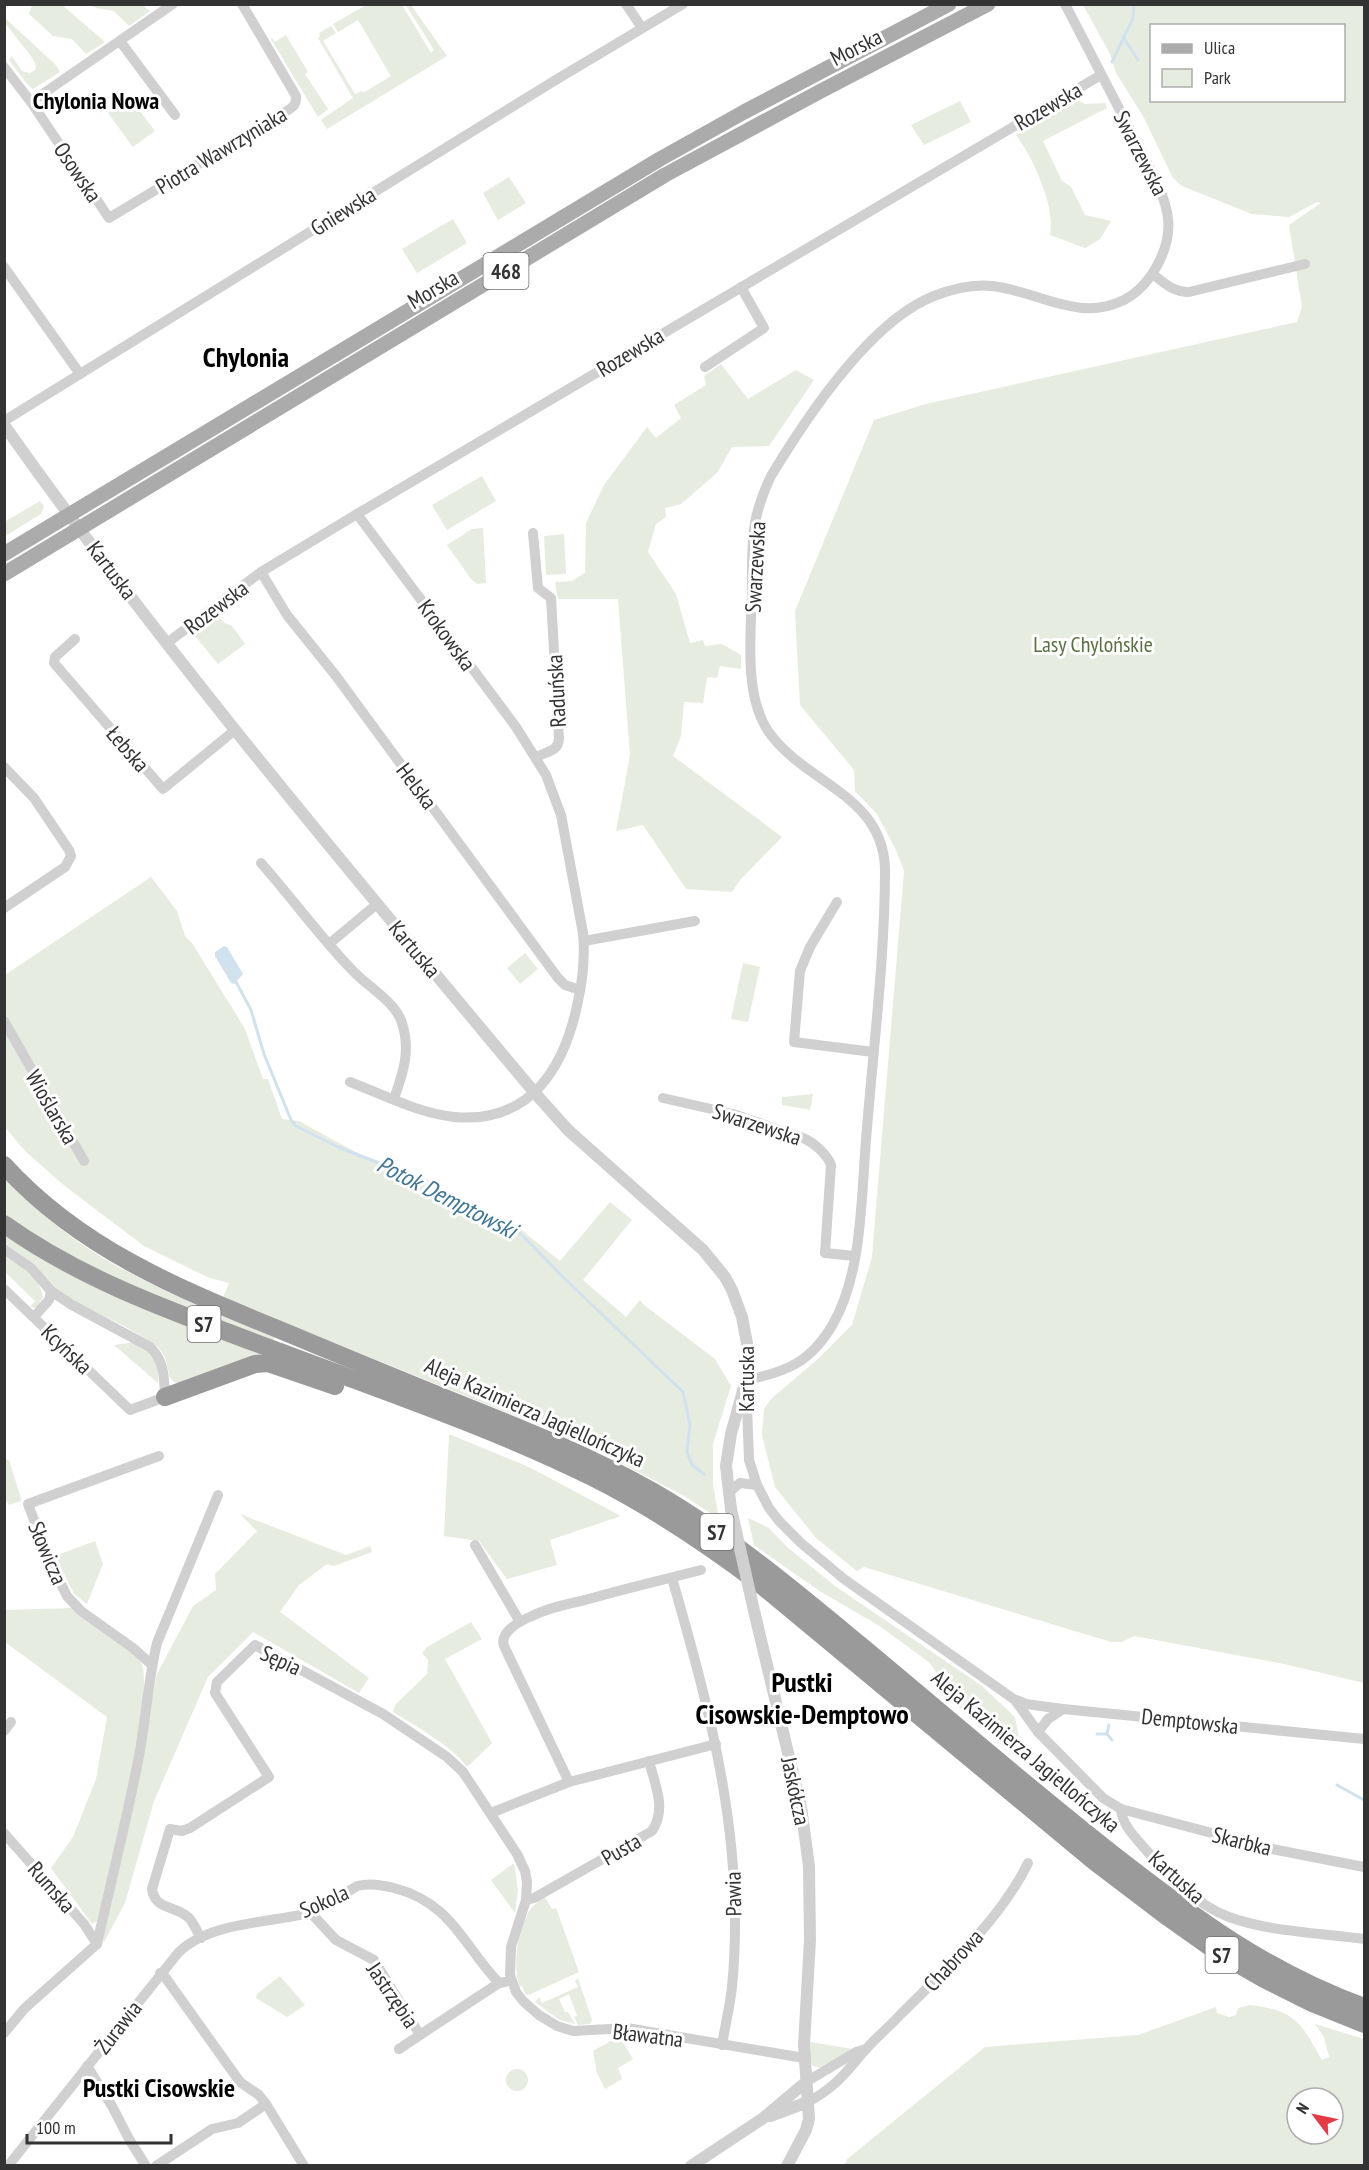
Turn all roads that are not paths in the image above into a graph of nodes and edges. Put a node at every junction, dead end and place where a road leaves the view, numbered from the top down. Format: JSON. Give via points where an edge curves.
{"nodes":[{"id":1,"x":172,"y":4,"type":"edge"},
{"id":2,"x":242,"y":4,"type":"edge"},
{"id":3,"x":626,"y":4,"type":"edge"},
{"id":4,"x":683,"y":4,"type":"edge"},
{"id":5,"x":949,"y":4,"type":"edge"},
{"id":6,"x":988,"y":4,"type":"edge"},
{"id":7,"x":1065,"y":4,"type":"edge"},
{"id":8,"x":642,"y":28,"type":"junction"},
{"id":9,"x":120,"y":41,"type":"junction"},
{"id":10,"x":4,"y":67,"type":"edge"},
{"id":11,"x":1101,"y":75,"type":"junction"},
{"id":12,"x":31,"y":102,"type":"junction"},
{"id":13,"x":175,"y":115,"type":"dead end"},
{"id":14,"x":109,"y":218,"type":"joint"},
{"id":15,"x":1305,"y":264,"type":"dead end"},
{"id":16,"x":4,"y":267,"type":"edge"},
{"id":17,"x":1153,"y":274,"type":"junction"},
{"id":18,"x":741,"y":287,"type":"junction"},
{"id":19,"x":705,"y":367,"type":"dead end"},
{"id":20,"x":80,"y":374,"type":"junction"},
{"id":21,"x":4,"y":423,"type":"edge"},
{"id":22,"x":10,"y":442,"type":"edge"},
{"id":23,"x":70,"y":514,"type":"junction"},
{"id":24,"x":357,"y":514,"type":"junction"},
{"id":25,"x":80,"y":528,"type":"junction"},
{"id":26,"x":533,"y":533,"type":"dead end"},
{"id":27,"x":4,"y":554,"type":"edge"},
{"id":28,"x":261,"y":572,"type":"junction"},
{"id":29,"x":4,"y":574,"type":"edge"},
{"id":30,"x":75,"y":639,"type":"dead end"},
{"id":31,"x":167,"y":643,"type":"junction"},
{"id":32,"x":235,"y":730,"type":"junction"},
{"id":33,"x":537,"y":757,"type":"junction"},
{"id":34,"x":4,"y":767,"type":"edge"},
{"id":35,"x":261,"y":863,"type":"dead end"},
{"id":36,"x":837,"y":902,"type":"dead end"},
{"id":37,"x":377,"y":904,"type":"junction"},
{"id":38,"x":4,"y":908,"type":"edge"},
{"id":39,"x":695,"y":921,"type":"dead end"},
{"id":40,"x":584,"y":941,"type":"junction"},
{"id":41,"x":329,"y":944,"type":"junction"},
{"id":42,"x":580,"y":990,"type":"junction"},
{"id":43,"x":4,"y":1021,"type":"edge"},
{"id":44,"x":873,"y":1052,"type":"junction"},
{"id":45,"x":350,"y":1082,"type":"dead end"},
{"id":46,"x":534,"y":1092,"type":"junction"},
{"id":47,"x":663,"y":1098,"type":"dead end"},
{"id":48,"x":394,"y":1099,"type":"junction"},
{"id":49,"x":84,"y":1161,"type":"dead end"},
{"id":50,"x":4,"y":1165,"type":"edge"},
{"id":51,"x":4,"y":1224,"type":"edge"},
{"id":52,"x":4,"y":1249,"type":"edge"},
{"id":53,"x":855,"y":1256,"type":"junction"},
{"id":54,"x":4,"y":1289,"type":"edge"},
{"id":55,"x":51,"y":1291,"type":"junction"},
{"id":56,"x":34,"y":1317,"type":"junction"},
{"id":57,"x":746,"y":1380,"type":"junction"},
{"id":58,"x":165,"y":1397,"type":"junction"},
{"id":59,"x":412,"y":1402,"type":"junction"},
{"id":60,"x":159,"y":1456,"type":"dead end"},
{"id":61,"x":757,"y":1485,"type":"junction"},
{"id":62,"x":728,"y":1493,"type":"junction"},
{"id":63,"x":218,"y":1495,"type":"dead end"},
{"id":64,"x":475,"y":1545,"type":"dead end"},
{"id":65,"x":700,"y":1570,"type":"dead end"},
{"id":66,"x":672,"y":1578,"type":"junction"},
{"id":67,"x":520,"y":1622,"type":"junction"},
{"id":68,"x":152,"y":1665,"type":"junction"},
{"id":69,"x":1016,"y":1700,"type":"junction"},
{"id":70,"x":1064,"y":1709,"type":"junction"},
{"id":71,"x":1038,"y":1732,"type":"junction"},
{"id":72,"x":1365,"y":1739,"type":"edge"},
{"id":73,"x":716,"y":1744,"type":"junction"},
{"id":74,"x":649,"y":1761,"type":"junction"},
{"id":75,"x":569,"y":1782,"type":"junction"},
{"id":76,"x":1121,"y":1809,"type":"junction"},
{"id":77,"x":491,"y":1813,"type":"junction"},
{"id":78,"x":4,"y":1833,"type":"edge"},
{"id":79,"x":1029,"y":1863,"type":"dead end"},
{"id":80,"x":1365,"y":1867,"type":"edge"},
{"id":81,"x":526,"y":1900,"type":"junction"},
{"id":82,"x":310,"y":1912,"type":"junction"},
{"id":83,"x":201,"y":1938,"type":"junction"},
{"id":84,"x":1365,"y":1939,"type":"edge"},
{"id":85,"x":97,"y":1944,"type":"junction"},
{"id":86,"x":160,"y":1973,"type":"junction"},
{"id":87,"x":512,"y":1981,"type":"junction"},
{"id":88,"x":499,"y":1983,"type":"junction"},
{"id":89,"x":1365,"y":2007,"type":"edge"},
{"id":90,"x":1365,"y":2024,"type":"edge"},
{"id":91,"x":4,"y":2033,"type":"edge"},
{"id":92,"x":420,"y":2035,"type":"junction"},
{"id":93,"x":722,"y":2045,"type":"junction"},
{"id":94,"x":867,"y":2048,"type":"junction"},
{"id":95,"x":399,"y":2049,"type":"dead end"},
{"id":96,"x":804,"y":2058,"type":"junction"},
{"id":97,"x":87,"y":2066,"type":"junction"},
{"id":98,"x":806,"y":2082,"type":"junction"},
{"id":99,"x":808,"y":2102,"type":"junction"},
{"id":100,"x":266,"y":2104,"type":"junction"},
{"id":101,"x":762,"y":2119,"type":"junction"},
{"id":102,"x":8,"y":2166,"type":"edge"},
{"id":103,"x":146,"y":2166,"type":"edge"},
{"id":104,"x":156,"y":2166,"type":"edge"},
{"id":105,"x":304,"y":2166,"type":"edge"},
{"id":106,"x":691,"y":2166,"type":"edge"},
{"id":107,"x":787,"y":2166,"type":"edge"}],
"edges":[{"from":1,"to":9,"type":"street"},
{"from":2,"to":14,"type":"street","name":"Piotra Wawrzyniaka","via":[[296,96],[294,106]]},
{"from":3,"to":8,"type":"street"},
{"from":4,"to":8,"type":"street","name":"Gniewska"},
{"from":5,"to":23,"type":"main road","name":"Morska","number":"468","via":[[660,159]]},
{"from":6,"to":25,"type":"main road","name":"Morska","number":"468","via":[[665,175]]},
{"from":7,"to":11,"type":"street","name":"Swarzewska"},
{"from":8,"to":20,"type":"street","name":"Gniewska"},
{"from":9,"to":12,"type":"street"},
{"from":9,"to":13,"type":"street"},
{"from":10,"to":12,"type":"street","name":"Osowska"},
{"from":11,"to":17,"type":"street","name":"Swarzewska","via":[[1167,205],[1167,242]]},
{"from":11,"to":18,"type":"street","name":"Rozewska"},
{"from":12,"to":14,"type":"street","name":"Osowska"},
{"from":15,"to":17,"type":"street","via":[[1189,292],[1173,289]]},
{"from":16,"to":20,"type":"street"},
{"from":17,"to":44,"type":"street","name":"Swarzewska","via":[[1128,298],[1102,308],[1074,308],[1012,290],[981,286],[947,292],[913,307],[846,367],[780,462],[762,495],[752,550],[752,670],[757,707],[783,750],[860,808],[884,852],[885,892]]},
{"from":18,"to":19,"type":"street","via":[[764,328]]},
{"from":18,"to":24,"type":"street","name":"Rozewska"},
{"from":20,"to":21,"type":"street","name":"Gniewska"},
{"from":21,"to":22,"type":"street","name":"Kartuska"},
{"from":22,"to":23,"type":"street","name":"Kartuska"},
{"from":23,"to":25,"type":"street","name":"Kartuska"},
{"from":23,"to":27,"type":"main road","name":"Morska","number":"468"},
{"from":24,"to":28,"type":"street","name":"Rozewska"},
{"from":24,"to":33,"type":"street","name":"Krokowska"},
{"from":25,"to":29,"type":"main road","name":"Morska","number":"468"},
{"from":25,"to":31,"type":"street","name":"Kartuska"},
{"from":26,"to":33,"type":"street","name":"Raduńska","via":[[538,588],[550,598],[559,739],[555,749]]},
{"from":28,"to":31,"type":"street","name":"Rozewska"},
{"from":28,"to":42,"type":"street","name":"Helska","via":[[287,615],[558,978]]},
{"from":30,"to":32,"type":"street","name":"Łebska","via":[[58,653],[54,663],[163,789]]},
{"from":31,"to":32,"type":"street","name":"Kartuska"},
{"from":32,"to":37,"type":"street","name":"Kartuska"},
{"from":33,"to":40,"type":"street","name":"Raduńska","via":[[561,815]]},
{"from":34,"to":38,"type":"street","via":[[34,798],[71,856],[65,867]]},
{"from":35,"to":41,"type":"street"},
{"from":36,"to":44,"type":"street","via":[[810,947],[801,971],[794,1042]]},
{"from":37,"to":41,"type":"street"},
{"from":37,"to":46,"type":"street","name":"Kartuska"},
{"from":39,"to":40,"type":"street"},
{"from":40,"to":42,"type":"street","name":"Raduńska"},
{"from":41,"to":48,"type":"street","via":[[391,1005],[403,1024],[406,1062]]},
{"from":42,"to":46,"type":"street","name":"Raduńska","via":[[570,1037],[561,1057]]},
{"from":43,"to":49,"type":"street","name":"Wioślarska"},
{"from":44,"to":53,"type":"street","name":"Swarzewska"},
{"from":45,"to":48,"type":"street","name":"Raduńska"},
{"from":46,"to":48,"type":"street","name":"Raduńska","via":[[508,1109],[467,1117],[431,1112]]},
{"from":46,"to":57,"type":"street","name":"Kartuska","via":[[576,1137],[703,1250],[725,1277],[746,1334]]},
{"from":47,"to":53,"type":"street","name":"Swarzewska","via":[[734,1114],[813,1144],[831,1165],[825,1253]]},
{"from":50,"to":89,"type":"highway","name":"Aleja Kazimierza Jagiellończyka","number":"S7","via":[[68,1224],[99,1246],[157,1277],[556,1443],[610,1468],[692,1516],[764,1566],[1178,1906],[1272,1966]]},
{"from":51,"to":59,"type":"highway","name":"Aleja Kazimierza Jagiellończyka","number":"S7","via":[[80,1270],[145,1300]]},
{"from":52,"to":55,"type":"street","via":[[31,1268]]},
{"from":53,"to":57,"type":"street","name":"Swarzewska","via":[[843,1304],[818,1345],[784,1371]]},
{"from":54,"to":56,"type":"street","name":"Kcyńska"},
{"from":55,"to":56,"type":"street","via":[[49,1300]]},
{"from":55,"to":58,"type":"street","via":[[150,1347],[163,1367]]},
{"from":56,"to":58,"type":"street","name":"Kcyńska","via":[[130,1410]]},
{"from":57,"to":61,"type":"street","name":"Kartuska","via":[[747,1445]]},
{"from":57,"to":62,"type":"street","name":"Jaskółcza","via":[[728,1452]]},
{"from":58,"to":59,"type":"highway","via":[[255,1364],[268,1363],[359,1395]]},
{"from":59,"to":90,"type":"highway","name":"Aleja Kazimierza Jagiellończyka","number":"S7","via":[[582,1473],[648,1507],[715,1550],[1161,1912],[1264,1979]]},
{"from":60,"to":68,"type":"street","name":"Słowicza","via":[[28,1504],[68,1596],[81,1611]]},
{"from":61,"to":62,"type":"street","via":[[741,1483]]},
{"from":61,"to":69,"type":"street","name":"Kartuska","via":[[778,1521],[844,1579]]},
{"from":62,"to":96,"type":"street","name":"Jaskółcza","bridge":true,"via":[[801,1807],[808,1856],[810,1907]]},
{"from":63,"to":68,"type":"street","via":[[157,1643]]},
{"from":64,"to":67,"type":"street"},
{"from":65,"to":66,"type":"street"},
{"from":66,"to":67,"type":"street","via":[[558,1607]]},
{"from":66,"to":73,"type":"street","name":"Pawia"},
{"from":67,"to":75,"type":"street","via":[[502,1641]]},
{"from":68,"to":85,"type":"street","via":[[138,1758]]},
{"from":69,"to":70,"type":"street","name":"Demptowska"},
{"from":69,"to":71,"type":"street","name":"Kartuska"},
{"from":70,"to":71,"type":"street","via":[[1048,1719]]},
{"from":70,"to":72,"type":"street","name":"Demptowska"},
{"from":71,"to":76,"type":"street","name":"Kartuska","via":[[1103,1798]]},
{"from":73,"to":74,"type":"street"},
{"from":73,"to":93,"type":"street","name":"Pawia","via":[[729,1816],[735,1892],[732,1987]]},
{"from":74,"to":75,"type":"street"},
{"from":74,"to":81,"type":"street","name":"Pusta","via":[[661,1807],[652,1831]]},
{"from":75,"to":77,"type":"street"},
{"from":76,"to":80,"type":"street","name":"Skarbka","via":[[1272,1848]]},
{"from":76,"to":84,"type":"street","name":"Kartuska","via":[[1130,1832],[1157,1863],[1181,1886],[1228,1917],[1283,1929]]},
{"from":77,"to":81,"type":"street","name":"Sępia","via":[[525,1871]]},
{"from":77,"to":83,"type":"street","name":"Sępia","via":[[463,1772],[447,1757],[360,1701],[255,1645],[217,1682],[214,1693],[269,1777],[190,1828],[170,1829],[152,1889],[161,1905],[188,1917]]},
{"from":78,"to":85,"type":"street","name":"Rumska"},
{"from":79,"to":94,"type":"street","name":"Chabrowa","via":[[971,1941]]},
{"from":81,"to":87,"type":"street","name":"Sępia","via":[[511,1947]]},
{"from":82,"to":83,"type":"street","name":"Sokola","via":[[263,1920]]},
{"from":82,"to":88,"type":"street","name":"Sokola","via":[[364,1884],[398,1889],[441,1911]]},
{"from":82,"to":92,"type":"street","name":"Jastrzębia","via":[[336,1940],[374,1960]]},
{"from":83,"to":86,"type":"street","name":"Sokola","via":[[183,1947]]},
{"from":85,"to":91,"type":"street","via":[[25,2008]]},
{"from":86,"to":97,"type":"street","name":"Żurawia"},
{"from":86,"to":100,"type":"street","via":[[240,2082]]},
{"from":87,"to":88,"type":"street","name":"Jastrzębia"},
{"from":87,"to":93,"type":"street","name":"Bławatna","via":[[516,1992],[531,2008],[565,2030],[627,2028]]},
{"from":88,"to":92,"type":"street","name":"Jastrzębia"},
{"from":92,"to":95,"type":"street","name":"Jastrzębia"},
{"from":93,"to":96,"type":"street","name":"Bławatna"},
{"from":94,"to":98,"type":"street","name":"Chabrowa"},
{"from":94,"to":99,"type":"street","name":"Chabrowa","via":[[827,2092]]},
{"from":96,"to":98,"type":"street","name":"Jaskółcza"},
{"from":97,"to":102,"type":"street","name":"Żurawia"},
{"from":97,"to":103,"type":"street"},
{"from":98,"to":99,"type":"street","name":"Jaskółcza"},
{"from":98,"to":101,"type":"street","name":"Chabrowa"},
{"from":99,"to":101,"type":"street","name":"Chabrowa"},
{"from":99,"to":107,"type":"street","name":"Jaskółcza","via":[[806,2130]]},
{"from":100,"to":104,"type":"street","via":[[238,2123],[212,2129]]},
{"from":100,"to":105,"type":"street"},
{"from":101,"to":106,"type":"street","name":"Chabrowa"}]}
